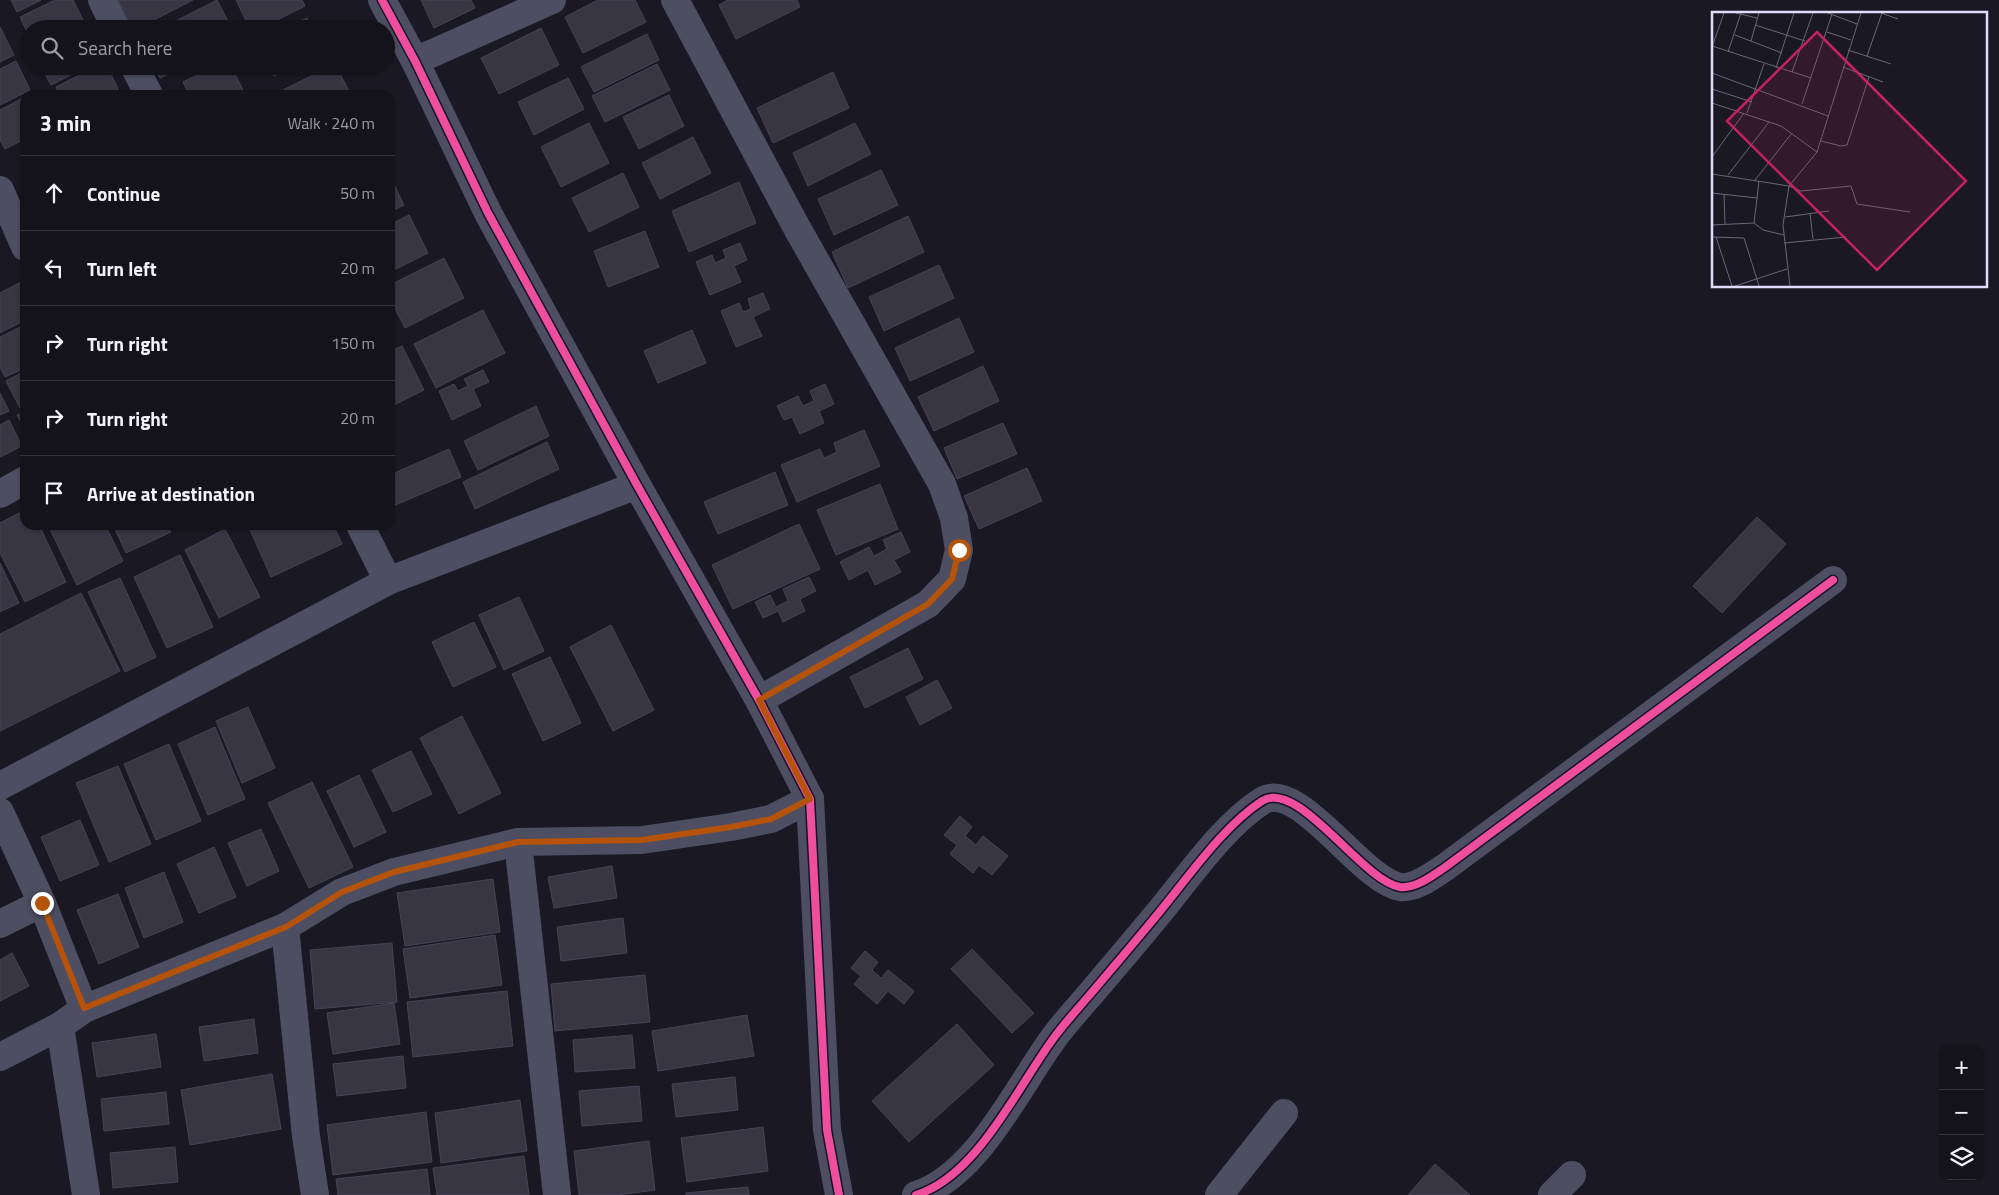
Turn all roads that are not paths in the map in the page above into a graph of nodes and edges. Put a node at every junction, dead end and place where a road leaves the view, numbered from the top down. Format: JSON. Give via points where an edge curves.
{"nodes":[{"id":1,"x":102,"y":0,"type":"edge"},
{"id":2,"x":382,"y":0,"type":"edge"},
{"id":3,"x":552,"y":0,"type":"edge"},
{"id":4,"x":675,"y":0,"type":"edge"},
{"id":5,"x":112,"y":20,"type":"edge"},
{"id":6,"x":393,"y":20,"type":"edge"},
{"id":7,"x":395,"y":24,"type":"edge"},
{"id":8,"x":415,"y":61,"type":"junction"},
{"id":9,"x":138,"y":75,"type":"edge"},
{"id":10,"x":146,"y":90,"type":"edge"},
{"id":11,"x":0,"y":190,"type":"edge"},
{"id":12,"x":20,"y":236,"type":"edge"},
{"id":13,"x":20,"y":483,"type":"edge"},
{"id":14,"x":637,"y":485,"type":"junction"},
{"id":15,"x":0,"y":494,"type":"edge"},
{"id":16,"x":362,"y":530,"type":"edge"},
{"id":17,"x":1833,"y":580,"type":"dead end"},
{"id":18,"x":388,"y":582,"type":"junction"},
{"id":19,"x":759,"y":700,"type":"junction"},
{"id":20,"x":0,"y":786,"type":"edge"},
{"id":21,"x":810,"y":799,"type":"junction"},
{"id":22,"x":0,"y":812,"type":"edge"},
{"id":23,"x":518,"y":842,"type":"junction"},
{"id":24,"x":42,"y":903,"type":"junction"},
{"id":25,"x":0,"y":924,"type":"edge"},
{"id":26,"x":286,"y":927,"type":"junction"},
{"id":27,"x":84,"y":1008,"type":"junction"},
{"id":28,"x":60,"y":1026,"type":"junction"},
{"id":29,"x":0,"y":1057,"type":"edge"},
{"id":30,"x":1284,"y":1113,"type":"dead end"},
{"id":31,"x":1572,"y":1175,"type":"dead end"},
{"id":32,"x":86,"y":1195,"type":"edge"},
{"id":33,"x":314,"y":1195,"type":"edge"},
{"id":34,"x":557,"y":1195,"type":"edge"},
{"id":35,"x":839,"y":1195,"type":"edge"},
{"id":36,"x":916,"y":1195,"type":"edge"},
{"id":37,"x":1219,"y":1195,"type":"edge"},
{"id":38,"x":1552,"y":1195,"type":"edge"}],
"edges":[{"from":1,"to":5,"type":"street"},
{"from":2,"to":6,"type":"street"},
{"from":3,"to":8,"type":"street"},
{"from":4,"to":19,"type":"street","via":[[797,228],[942,484],[954,518],[959,550],[952,579],[928,604]]},
{"from":7,"to":8,"type":"street"},
{"from":8,"to":14,"type":"street","via":[[488,213]]},
{"from":9,"to":10,"type":"street"},
{"from":11,"to":12,"type":"street"},
{"from":13,"to":15,"type":"street"},
{"from":14,"to":18,"type":"street"},
{"from":14,"to":19,"type":"street"},
{"from":16,"to":18,"type":"street"},
{"from":17,"to":36,"type":"street","via":[[1422,882],[1401,887],[1380,878],[1298,805],[1282,798],[1264,800],[1228,831],[1054,1038],[990,1134],[957,1170]]},
{"from":18,"to":20,"type":"street"},
{"from":19,"to":21,"type":"street"},
{"from":21,"to":23,"type":"street","via":[[771,819],[642,840]]},
{"from":21,"to":35,"type":"street","via":[[827,1130]]},
{"from":22,"to":24,"type":"street"},
{"from":23,"to":26,"type":"street","via":[[394,872],[342,892]]},
{"from":23,"to":34,"type":"street"},
{"from":24,"to":25,"type":"street"},
{"from":24,"to":27,"type":"street"},
{"from":26,"to":27,"type":"street"},
{"from":26,"to":33,"type":"street"},
{"from":27,"to":28,"type":"street"},
{"from":28,"to":29,"type":"street"},
{"from":28,"to":32,"type":"street"},
{"from":30,"to":37,"type":"street"},
{"from":31,"to":38,"type":"street"}]}
